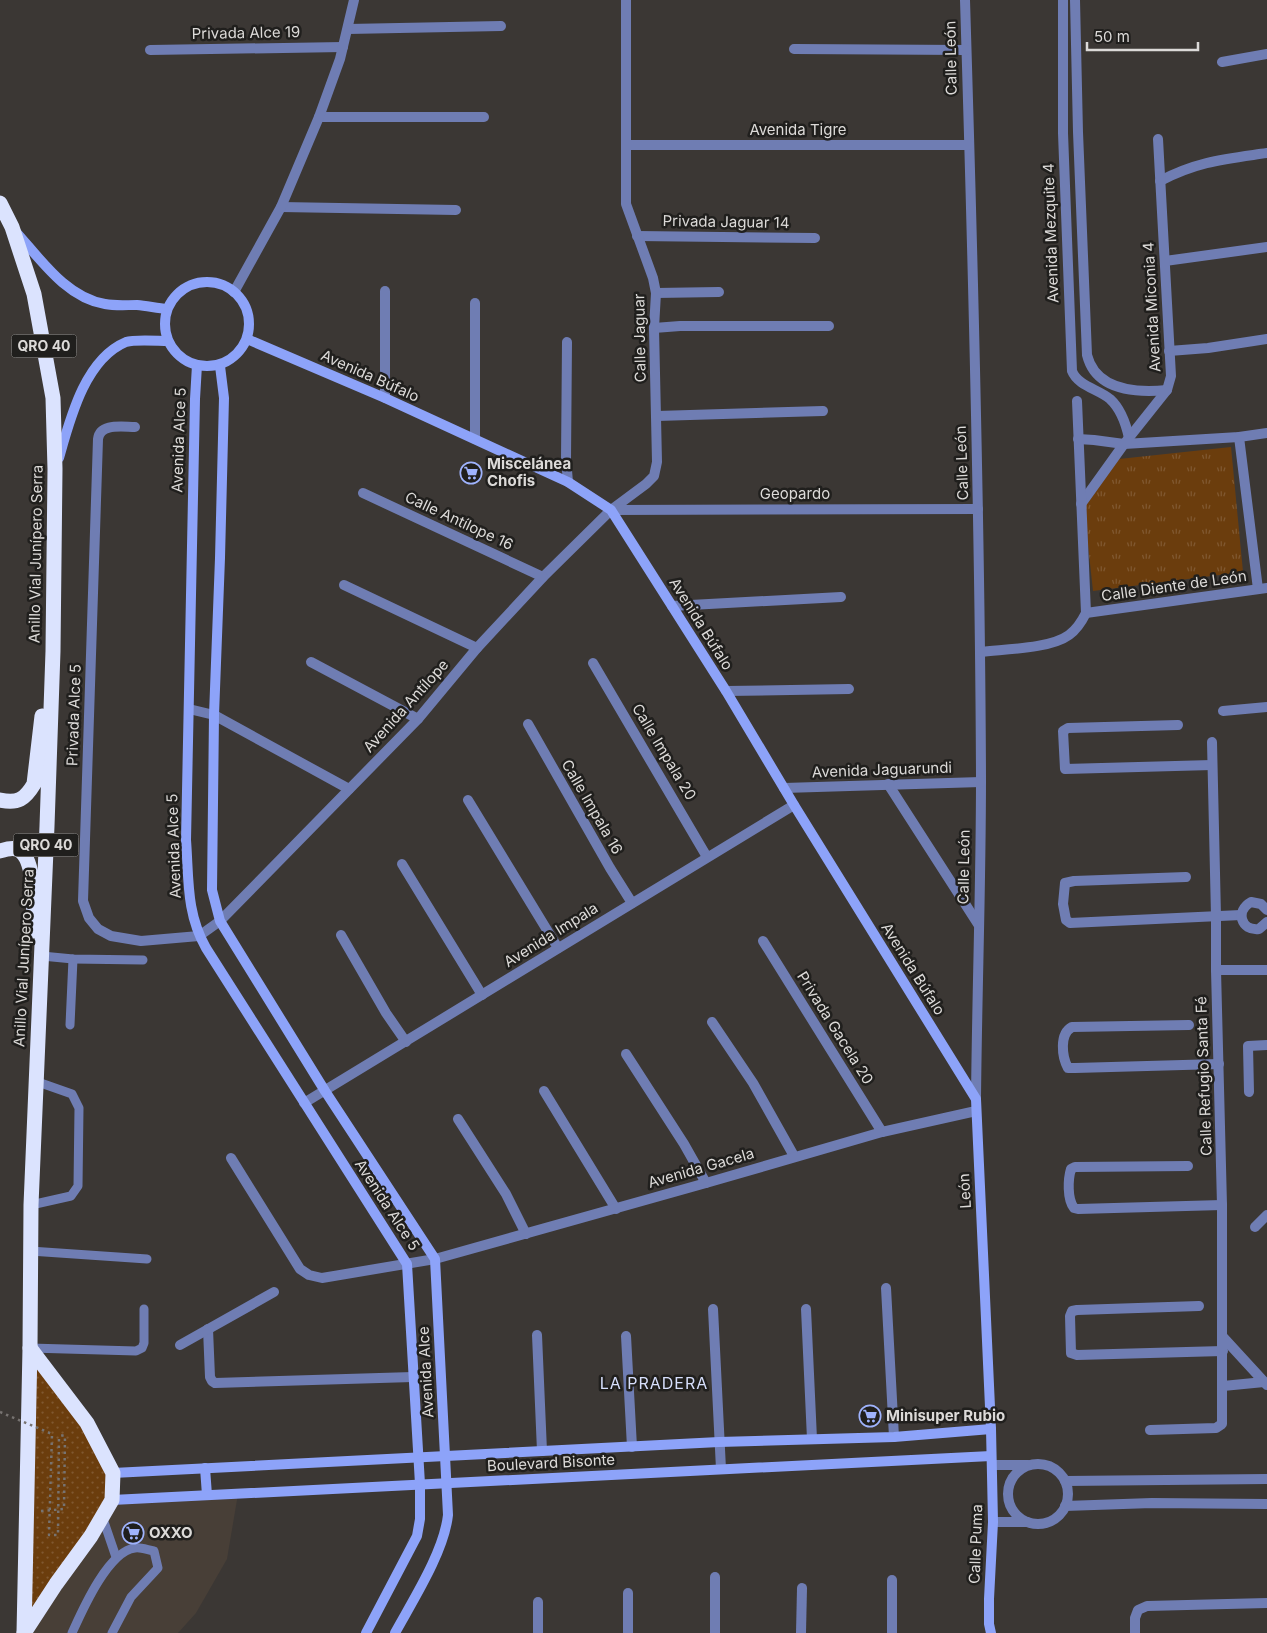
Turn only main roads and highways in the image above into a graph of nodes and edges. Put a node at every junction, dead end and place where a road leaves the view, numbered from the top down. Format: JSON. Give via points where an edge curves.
{"nodes":[{"id":1,"x":0,"y":203,"type":"edge"},
{"id":2,"x":53,"y":651,"type":"junction"},
{"id":3,"x":0,"y":800,"type":"edge"},
{"id":4,"x":0,"y":850,"type":"edge"},
{"id":5,"x":38,"y":1040,"type":"junction"},
{"id":6,"x":30,"y":1348,"type":"junction"},
{"id":7,"x":24,"y":1633,"type":"edge"}],
"edges":[{"from":1,"to":2,"type":"highway","name":"Anillo Vial Junípero Serra","number":"QRO 40","via":[[12,227],[34,294],[53,398]]},
{"from":2,"to":3,"type":"highway","via":[[43,702],[34,784],[21,800]]},
{"from":2,"to":5,"type":"highway","name":"Anillo Vial Junípero Serra","number":"QRO 40"},
{"from":4,"to":5,"type":"highway","via":[[19,850],[32,876]]},
{"from":5,"to":6,"type":"highway","name":"Anillo Vial Junípero Serra","number":"QRO 40","via":[[31,1205]]},
{"from":6,"to":7,"type":"highway","name":"Anillo Vial Junípero Serra","number":"QRO 40"},
{"from":6,"to":7,"type":"highway","via":[[87,1423],[113,1473],[112,1500]]}]}
